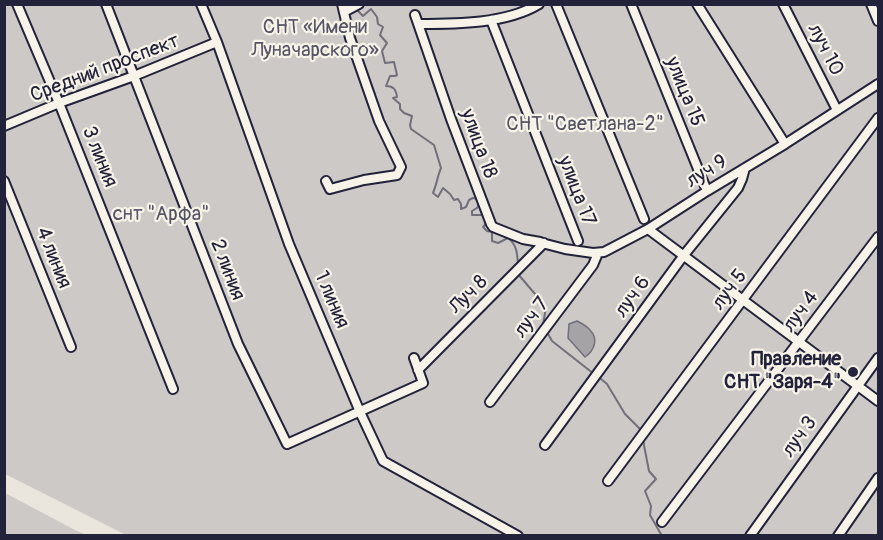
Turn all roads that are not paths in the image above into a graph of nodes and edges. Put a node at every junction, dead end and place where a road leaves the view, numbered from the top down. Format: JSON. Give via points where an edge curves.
{"nodes":[{"id":1,"x":17,"y":4,"type":"edge"},
{"id":2,"x":106,"y":4,"type":"edge"},
{"id":3,"x":201,"y":4,"type":"edge"},
{"id":4,"x":358,"y":4,"type":"edge"},
{"id":5,"x":539,"y":4,"type":"edge"},
{"id":6,"x":556,"y":4,"type":"edge"},
{"id":7,"x":631,"y":4,"type":"edge"},
{"id":8,"x":697,"y":4,"type":"edge"},
{"id":9,"x":783,"y":4,"type":"edge"},
{"id":10,"x":871,"y":4,"type":"edge"},
{"id":11,"x":343,"y":8,"type":"edge"},
{"id":12,"x":415,"y":15,"type":"dead end"},
{"id":13,"x":491,"y":20,"type":"junction"},
{"id":14,"x":879,"y":21,"type":"edge"},
{"id":15,"x":419,"y":24,"type":"junction"},
{"id":16,"x":217,"y":42,"type":"junction"},
{"id":17,"x":135,"y":76,"type":"junction"},
{"id":18,"x":879,"y":84,"type":"edge"},
{"id":19,"x":60,"y":103,"type":"junction"},
{"id":20,"x":837,"y":110,"type":"junction"},
{"id":21,"x":879,"y":118,"type":"edge"},
{"id":22,"x":4,"y":126,"type":"edge"},
{"id":23,"x":785,"y":144,"type":"junction"},
{"id":24,"x":745,"y":168,"type":"junction"},
{"id":25,"x":4,"y":181,"type":"edge"},
{"id":26,"x":326,"y":181,"type":"dead end"},
{"id":27,"x":707,"y":191,"type":"junction"},
{"id":28,"x":644,"y":219,"type":"dead end"},
{"id":29,"x":648,"y":228,"type":"junction"},
{"id":30,"x":879,"y":237,"type":"edge"},
{"id":31,"x":578,"y":241,"type":"dead end"},
{"id":32,"x":542,"y":243,"type":"junction"},
{"id":33,"x":598,"y":253,"type":"junction"},
{"id":34,"x":684,"y":255,"type":"junction"},
{"id":35,"x":742,"y":300,"type":"junction"},
{"id":36,"x":798,"y":342,"type":"junction"},
{"id":37,"x":71,"y":347,"type":"dead end"},
{"id":38,"x":414,"y":358,"type":"dead end"},
{"id":39,"x":879,"y":358,"type":"edge"},
{"id":40,"x":418,"y":370,"type":"junction"},
{"id":41,"x":857,"y":386,"type":"junction"},
{"id":42,"x":173,"y":389,"type":"dead end"},
{"id":43,"x":879,"y":401,"type":"edge"},
{"id":44,"x":490,"y":402,"type":"dead end"},
{"id":45,"x":360,"y":412,"type":"junction"},
{"id":46,"x":545,"y":445,"type":"dead end"},
{"id":47,"x":879,"y":478,"type":"edge"},
{"id":48,"x":608,"y":481,"type":"dead end"},
{"id":49,"x":662,"y":522,"type":"dead end"},
{"id":50,"x":518,"y":536,"type":"edge"},
{"id":51,"x":750,"y":536,"type":"edge"},
{"id":52,"x":838,"y":536,"type":"edge"}],
"edges":[{"from":1,"to":19,"type":"street","name":"3 линия"},
{"from":2,"to":17,"type":"street","name":"2 линия"},
{"from":3,"to":16,"type":"street","name":"1 линия"},
{"from":4,"to":11,"type":"street"},
{"from":5,"to":13,"type":"street"},
{"from":6,"to":28,"type":"street"},
{"from":7,"to":27,"type":"street","name":"улица 15"},
{"from":8,"to":23,"type":"street"},
{"from":9,"to":20,"type":"street","name":"луч 10"},
{"from":10,"to":14,"type":"street"},
{"from":11,"to":26,"type":"street","via":[[379,121],[401,167],[397,175],[330,189]]},
{"from":12,"to":15,"type":"street"},
{"from":13,"to":15,"type":"street"},
{"from":13,"to":31,"type":"street","name":"улица 17"},
{"from":15,"to":32,"type":"street","name":"улица 18","via":[[491,224]]},
{"from":16,"to":17,"type":"street","name":"Средний проспект"},
{"from":16,"to":45,"type":"street","name":"1 линия","via":[[289,244]]},
{"from":17,"to":19,"type":"street","name":"Средний проспект"},
{"from":17,"to":45,"type":"street","name":"2 линия","via":[[238,344],[287,444]]},
{"from":18,"to":20,"type":"street","name":"луч 9"},
{"from":19,"to":22,"type":"street","name":"Средний проспект"},
{"from":19,"to":42,"type":"street","name":"3 линия"},
{"from":20,"to":23,"type":"street","name":"луч 9"},
{"from":21,"to":35,"type":"street","name":"луч 5"},
{"from":23,"to":24,"type":"street","name":"луч 9"},
{"from":24,"to":27,"type":"street","name":"луч 9"},
{"from":24,"to":34,"type":"street","name":"луч 6","via":[[738,188]]},
{"from":25,"to":37,"type":"street","name":"4 линия"},
{"from":27,"to":29,"type":"street","name":"луч 9"},
{"from":29,"to":33,"type":"street","name":"луч 9"},
{"from":29,"to":34,"type":"street"},
{"from":30,"to":36,"type":"street","name":"луч 4"},
{"from":32,"to":33,"type":"street"},
{"from":32,"to":40,"type":"street","name":"Луч 8"},
{"from":33,"to":44,"type":"street","name":"луч 7"},
{"from":34,"to":35,"type":"street"},
{"from":34,"to":46,"type":"street","name":"луч 6"},
{"from":35,"to":36,"type":"street"},
{"from":35,"to":48,"type":"street","name":"луч 5"},
{"from":36,"to":41,"type":"street"},
{"from":36,"to":49,"type":"street","name":"луч 4"},
{"from":38,"to":40,"type":"street"},
{"from":39,"to":41,"type":"street","name":"луч 3"},
{"from":40,"to":45,"type":"street","name":"Луч 8","via":[[423,383]]},
{"from":41,"to":43,"type":"street"},
{"from":41,"to":51,"type":"street","name":"луч 3"},
{"from":45,"to":50,"type":"street","name":"1 линия","via":[[383,461]]},
{"from":47,"to":52,"type":"street"}]}
